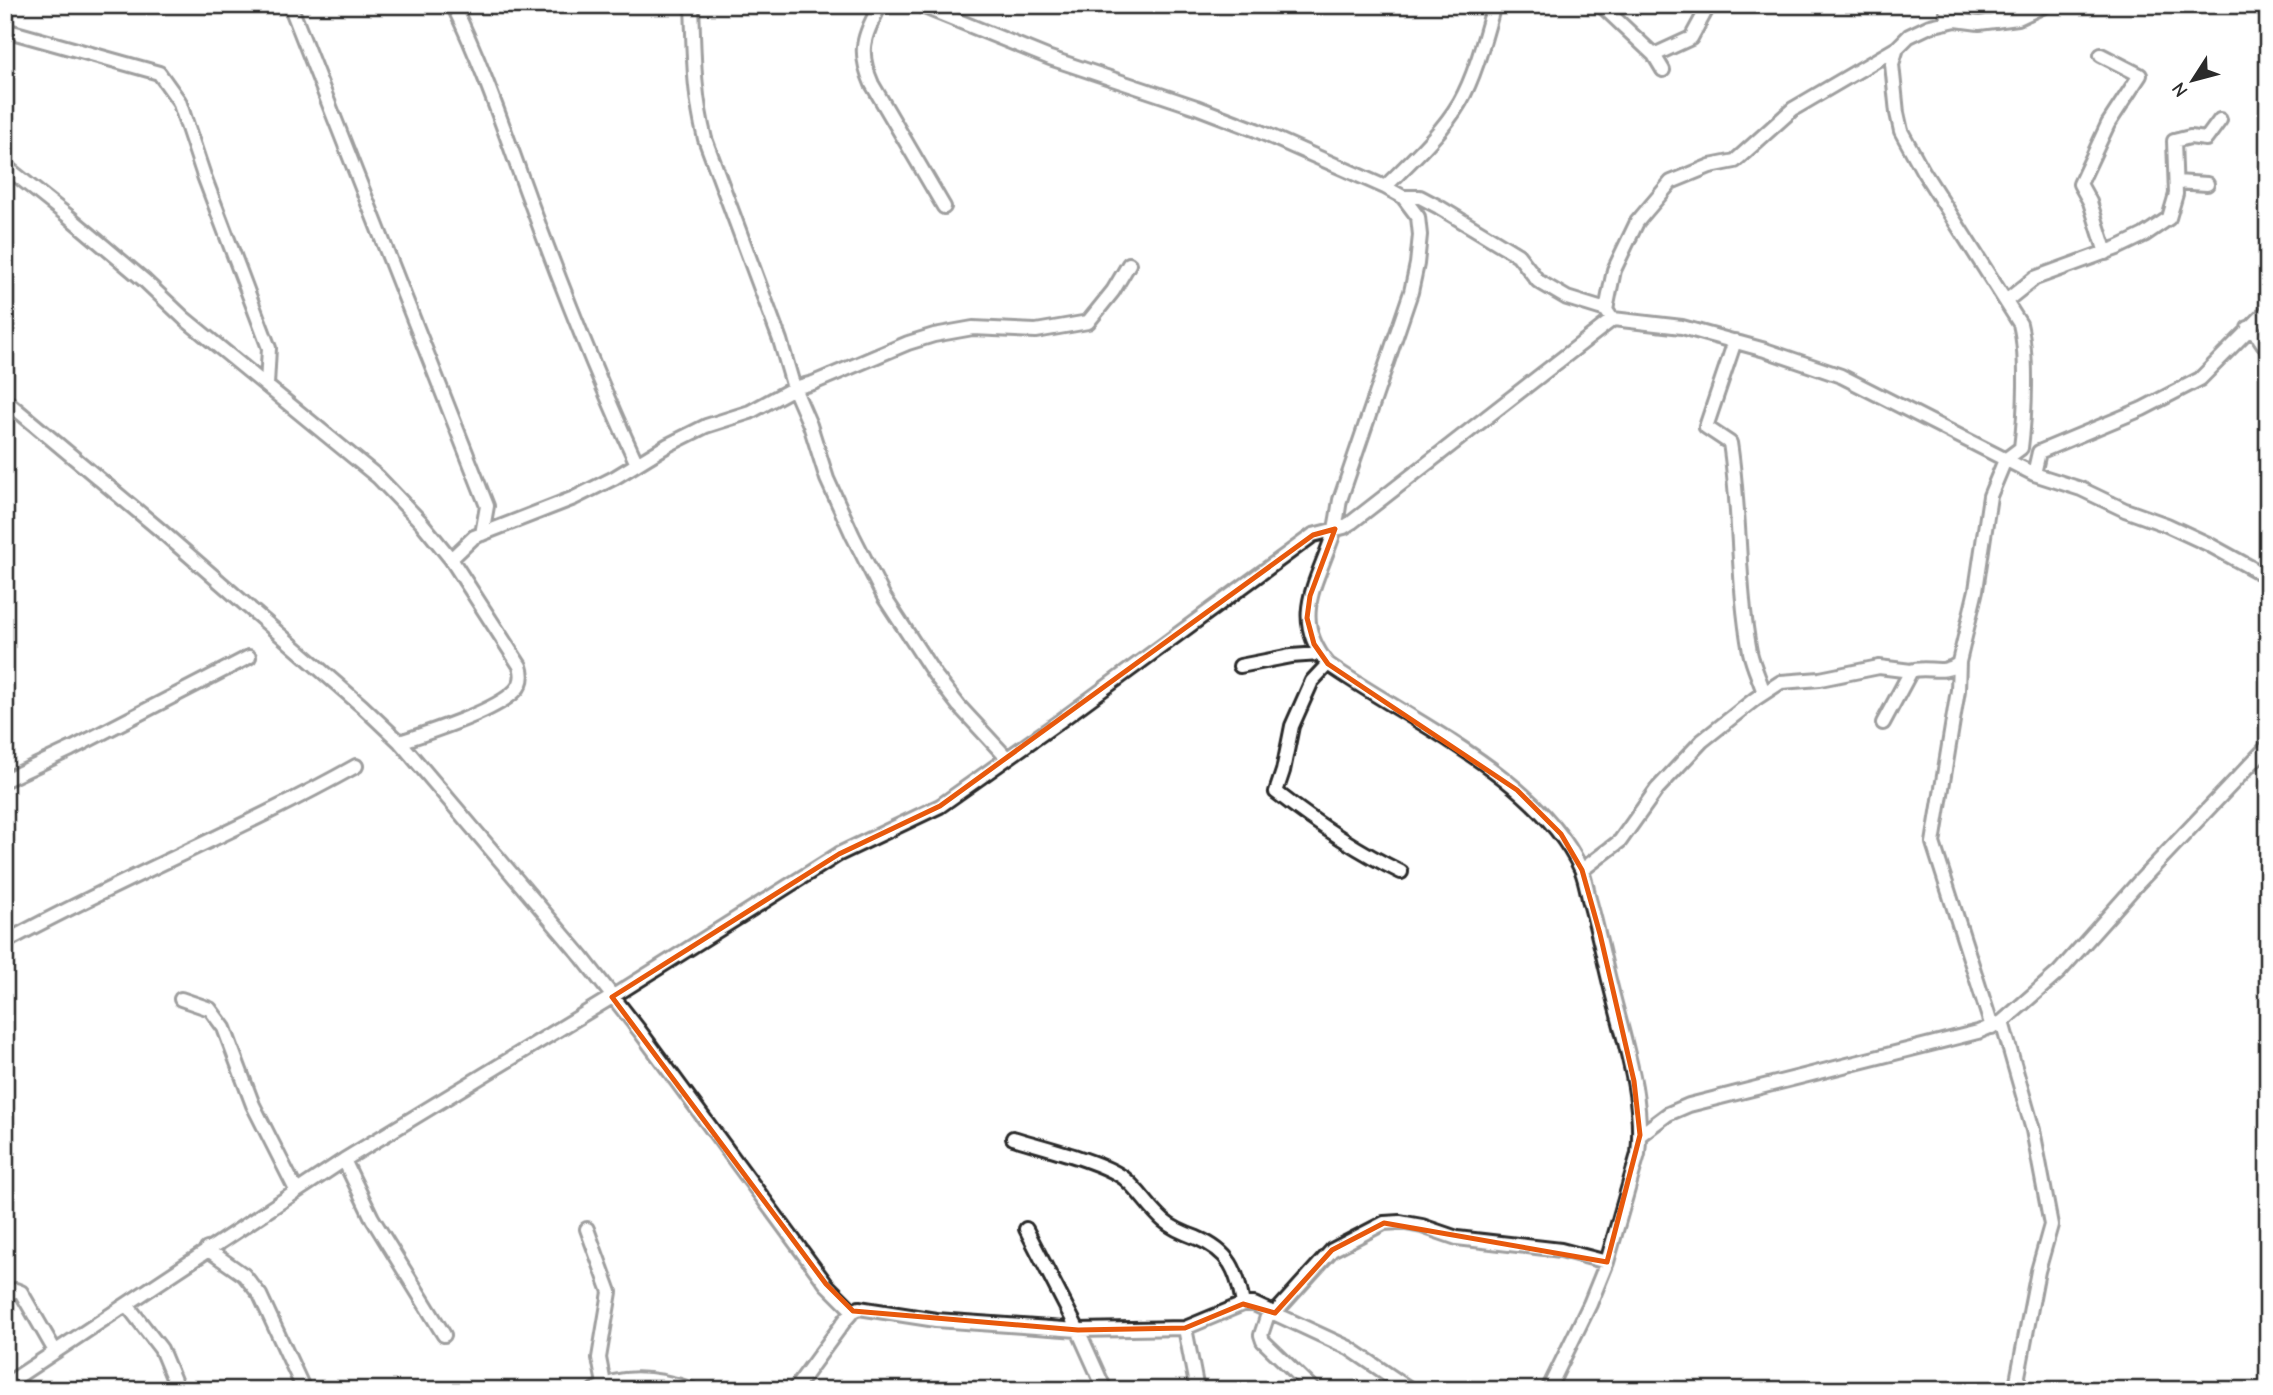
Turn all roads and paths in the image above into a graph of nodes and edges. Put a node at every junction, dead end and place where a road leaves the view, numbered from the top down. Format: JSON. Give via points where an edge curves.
{"nodes":[{"id":1,"x":290,"y":5,"type":"edge"},
{"id":2,"x":453,"y":5,"type":"edge"},
{"id":3,"x":692,"y":5,"type":"edge"},
{"id":4,"x":880,"y":5,"type":"edge"},
{"id":5,"x":919,"y":5,"type":"edge"},
{"id":6,"x":1494,"y":5,"type":"edge"},
{"id":7,"x":1601,"y":5,"type":"edge"},
{"id":8,"x":1709,"y":5,"type":"edge"},
{"id":9,"x":1946,"y":5,"type":"edge"},
{"id":10,"x":1999,"y":5,"type":"edge"},
{"id":11,"x":2046,"y":5,"type":"edge"},
{"id":12,"x":1997,"y":21,"type":"junction"},
{"id":13,"x":1947,"y":22,"type":"junction"},
{"id":14,"x":5,"y":30,"type":"edge"},
{"id":15,"x":1897,"y":48,"type":"junction"},
{"id":16,"x":1654,"y":55,"type":"junction"},
{"id":17,"x":2101,"y":55,"type":"dead end"},
{"id":18,"x":1663,"y":70,"type":"dead end"},
{"id":19,"x":2220,"y":120,"type":"dead end"},
{"id":20,"x":5,"y":166,"type":"edge"},
{"id":21,"x":2176,"y":182,"type":"junction"},
{"id":22,"x":2207,"y":184,"type":"dead end"},
{"id":23,"x":1385,"y":187,"type":"junction"},
{"id":24,"x":1403,"y":197,"type":"junction"},
{"id":25,"x":944,"y":207,"type":"dead end"},
{"id":26,"x":2106,"y":253,"type":"junction"},
{"id":27,"x":1129,"y":264,"type":"dead end"},
{"id":28,"x":2006,"y":301,"type":"junction"},
{"id":29,"x":2268,"y":310,"type":"edge"},
{"id":30,"x":1609,"y":314,"type":"junction"},
{"id":31,"x":2248,"y":328,"type":"junction"},
{"id":32,"x":1735,"y":341,"type":"junction"},
{"id":33,"x":2268,"y":351,"type":"edge"},
{"id":34,"x":267,"y":385,"type":"junction"},
{"id":35,"x":794,"y":387,"type":"junction"},
{"id":36,"x":5,"y":400,"type":"edge"},
{"id":37,"x":2005,"y":460,"type":"junction"},
{"id":38,"x":637,"y":464,"type":"junction"},
{"id":39,"x":2034,"y":474,"type":"junction"},
{"id":40,"x":1340,"y":500,"type":"junction"},
{"id":41,"x":1363,"y":513,"type":"junction"},
{"id":42,"x":1335,"y":529,"type":"junction"},
{"id":43,"x":482,"y":534,"type":"junction"},
{"id":44,"x":451,"y":559,"type":"junction"},
{"id":45,"x":2268,"y":577,"type":"edge"},
{"id":46,"x":249,"y":657,"type":"dead end"},
{"id":47,"x":1324,"y":659,"type":"junction"},
{"id":48,"x":1958,"y":664,"type":"junction"},
{"id":49,"x":1240,"y":666,"type":"dead end"},
{"id":50,"x":1911,"y":671,"type":"junction"},
{"id":51,"x":1764,"y":693,"type":"junction"},
{"id":52,"x":1883,"y":723,"type":"dead end"},
{"id":53,"x":400,"y":742,"type":"junction"},
{"id":54,"x":2268,"y":746,"type":"edge"},
{"id":55,"x":1007,"y":758,"type":"junction"},
{"id":56,"x":356,"y":766,"type":"dead end"},
{"id":57,"x":5,"y":780,"type":"edge"},
{"id":58,"x":1582,"y":870,"type":"junction"},
{"id":59,"x":1401,"y":872,"type":"dead end"},
{"id":60,"x":5,"y":942,"type":"edge"},
{"id":61,"x":612,"y":997,"type":"junction"},
{"id":62,"x":181,"y":999,"type":"dead end"},
{"id":63,"x":1997,"y":1024,"type":"junction"},
{"id":64,"x":1640,"y":1135,"type":"junction"},
{"id":65,"x":1013,"y":1138,"type":"dead end"},
{"id":66,"x":344,"y":1160,"type":"junction"},
{"id":67,"x":296,"y":1190,"type":"junction"},
{"id":68,"x":587,"y":1229,"type":"dead end"},
{"id":69,"x":1026,"y":1229,"type":"dead end"},
{"id":70,"x":207,"y":1250,"type":"junction"},
{"id":71,"x":1608,"y":1262,"type":"junction"},
{"id":72,"x":5,"y":1296,"type":"edge"},
{"id":73,"x":1243,"y":1304,"type":"junction"},
{"id":74,"x":128,"y":1305,"type":"junction"},
{"id":75,"x":853,"y":1311,"type":"junction"},
{"id":76,"x":1272,"y":1312,"type":"junction"},
{"id":77,"x":1185,"y":1328,"type":"junction"},
{"id":78,"x":1078,"y":1330,"type":"junction"},
{"id":79,"x":444,"y":1335,"type":"dead end"},
{"id":80,"x":55,"y":1351,"type":"junction"},
{"id":81,"x":5,"y":1385,"type":"edge"},
{"id":82,"x":599,"y":1387,"type":"edge"},
{"id":83,"x":178,"y":1390,"type":"edge"},
{"id":84,"x":304,"y":1390,"type":"edge"},
{"id":85,"x":693,"y":1390,"type":"edge"},
{"id":86,"x":794,"y":1390,"type":"edge"},
{"id":87,"x":1105,"y":1390,"type":"edge"},
{"id":88,"x":1197,"y":1390,"type":"edge"},
{"id":89,"x":1314,"y":1390,"type":"edge"},
{"id":90,"x":1411,"y":1390,"type":"edge"},
{"id":91,"x":1548,"y":1390,"type":"edge"},
{"id":92,"x":2018,"y":1390,"type":"edge"}],
"edges":[{"from":1,"to":43,"type":"street","via":[[487,506]]},
{"from":2,"to":38,"type":"street","via":[[476,52],[606,397]]},
{"from":3,"to":35,"type":"street","via":[[693,74],[705,139]]},
{"from":4,"to":25,"type":"street","via":[[866,37],[863,64]]},
{"from":5,"to":23,"type":"street","via":[[1050,58],[1244,125]]},
{"from":6,"to":23,"type":"street","via":[[1460,102]]},
{"from":7,"to":16,"type":"street"},
{"from":8,"to":16,"type":"street","via":[[1691,38]]},
{"from":9,"to":13,"type":"street"},
{"from":10,"to":12,"type":"street"},
{"from":11,"to":12,"type":"street","via":[[2018,18]]},
{"from":12,"to":13,"type":"street"},
{"from":13,"to":15,"type":"street","via":[[1909,36]]},
{"from":14,"to":34,"type":"street","via":[[159,73],[178,101],[269,348]]},
{"from":15,"to":28,"type":"street","via":[[1892,64],[1901,131]]},
{"from":15,"to":30,"type":"street","via":[[1793,108],[1735,161],[1671,182],[1637,222],[1614,270]]},
{"from":16,"to":18,"type":"street"},
{"from":17,"to":26,"type":"street","via":[[2140,75],[2108,124],[2080,184]]},
{"from":19,"to":21,"type":"street","via":[[2206,139],[2174,141]]},
{"from":20,"to":34,"type":"street"},
{"from":21,"to":22,"type":"street"},
{"from":21,"to":26,"type":"street","via":[[2169,218]]},
{"from":23,"to":24,"type":"street"},
{"from":24,"to":30,"type":"street","via":[[1420,197],[1439,207],[1518,255],[1538,281]]},
{"from":24,"to":40,"type":"street","via":[[1418,217],[1417,264]]},
{"from":26,"to":28,"type":"street","via":[[2035,278]]},
{"from":27,"to":35,"type":"street","via":[[1088,322],[1036,331],[973,328],[934,335]]},
{"from":28,"to":37,"type":"street","via":[[2024,338],[2024,424],[2021,449]]},
{"from":29,"to":31,"type":"street"},
{"from":30,"to":32,"type":"street"},
{"from":30,"to":41,"type":"street"},
{"from":31,"to":33,"type":"street"},
{"from":31,"to":39,"type":"street","via":[[2200,379],[2039,452]]},
{"from":32,"to":37,"type":"street","via":[[1841,376]]},
{"from":32,"to":51,"type":"street","via":[[1706,427],[1730,443],[1740,581],[1750,654]]},
{"from":34,"to":44,"type":"street","via":[[378,477]]},
{"from":35,"to":38,"type":"street","via":[[750,412],[706,426]]},
{"from":35,"to":55,"type":"street","via":[[827,479],[884,597],[935,675]]},
{"from":36,"to":53,"type":"street","via":[[170,538]]},
{"from":37,"to":39,"type":"street"},
{"from":37,"to":48,"type":"street","via":[[1990,496],[1976,590]]},
{"from":38,"to":43,"type":"street","via":[[574,498]]},
{"from":39,"to":45,"type":"street","via":[[2167,525]]},
{"from":40,"to":41,"type":"street"},
{"from":40,"to":42,"type":"street"},
{"from":41,"to":42,"type":"street"},
{"from":42,"to":47,"type":"street","via":[[1310,596],[1307,618]]},
{"from":42,"to":55,"type":"street","via":[[1313,535]]},
{"from":43,"to":44,"type":"street"},
{"from":44,"to":53,"type":"street","via":[[522,674],[514,692],[499,702]]},
{"from":46,"to":57,"type":"street"},
{"from":47,"to":49,"type":"street","via":[[1291,656]]},
{"from":47,"to":58,"type":"street","via":[[1517,790],[1561,834]]},
{"from":47,"to":59,"type":"street","via":[[1292,726],[1276,792],[1322,828]]},
{"from":48,"to":50,"type":"street","via":[[1946,671]]},
{"from":48,"to":63,"type":"street","via":[[1958,690],[1933,843]]},
{"from":50,"to":51,"type":"street","via":[[1879,667],[1781,682]]},
{"from":50,"to":52,"type":"street"},
{"from":51,"to":58,"type":"street","via":[[1702,741],[1657,789],[1620,841]]},
{"from":53,"to":61,"type":"street"},
{"from":54,"to":63,"type":"street","via":[[2059,972]]},
{"from":55,"to":61,"type":"street","via":[[940,806],[839,854]]},
{"from":56,"to":60,"type":"street"},
{"from":58,"to":64,"type":"street","via":[[1634,1081]]},
{"from":61,"to":66,"type":"street"},
{"from":61,"to":75,"type":"street","via":[[826,1284]]},
{"from":62,"to":67,"type":"street","via":[[210,1009],[224,1028],[253,1105]]},
{"from":63,"to":64,"type":"street","via":[[1689,1105]]},
{"from":63,"to":92,"type":"street","via":[[2033,1130],[2051,1225],[2038,1270]]},
{"from":64,"to":71,"type":"street"},
{"from":65,"to":73,"type":"street","via":[[1123,1177],[1165,1222],[1222,1252],[1238,1277]]},
{"from":66,"to":67,"type":"street"},
{"from":66,"to":79,"type":"street","via":[[372,1218]]},
{"from":67,"to":70,"type":"street"},
{"from":68,"to":82,"type":"street","via":[[610,1292]]},
{"from":69,"to":78,"type":"street"},
{"from":70,"to":74,"type":"street"},
{"from":70,"to":84,"type":"street","via":[[244,1275],[260,1295]]},
{"from":71,"to":76,"type":"street","via":[[1561,1250],[1487,1243],[1422,1226],[1384,1223],[1332,1250]]},
{"from":71,"to":91,"type":"street"},
{"from":72,"to":80,"type":"street","via":[[20,1292]]},
{"from":73,"to":76,"type":"street"},
{"from":73,"to":77,"type":"street"},
{"from":74,"to":80,"type":"street"},
{"from":74,"to":83,"type":"street","via":[[161,1349]]},
{"from":75,"to":78,"type":"street"},
{"from":75,"to":86,"type":"street"},
{"from":76,"to":89,"type":"street","via":[[1261,1335],[1263,1341]]},
{"from":76,"to":90,"type":"street","via":[[1349,1348]]},
{"from":77,"to":78,"type":"street"},
{"from":77,"to":88,"type":"street"},
{"from":78,"to":87,"type":"street"},
{"from":80,"to":81,"type":"street"},
{"from":82,"to":85,"type":"street","via":[[621,1378],[637,1378]]}]}
